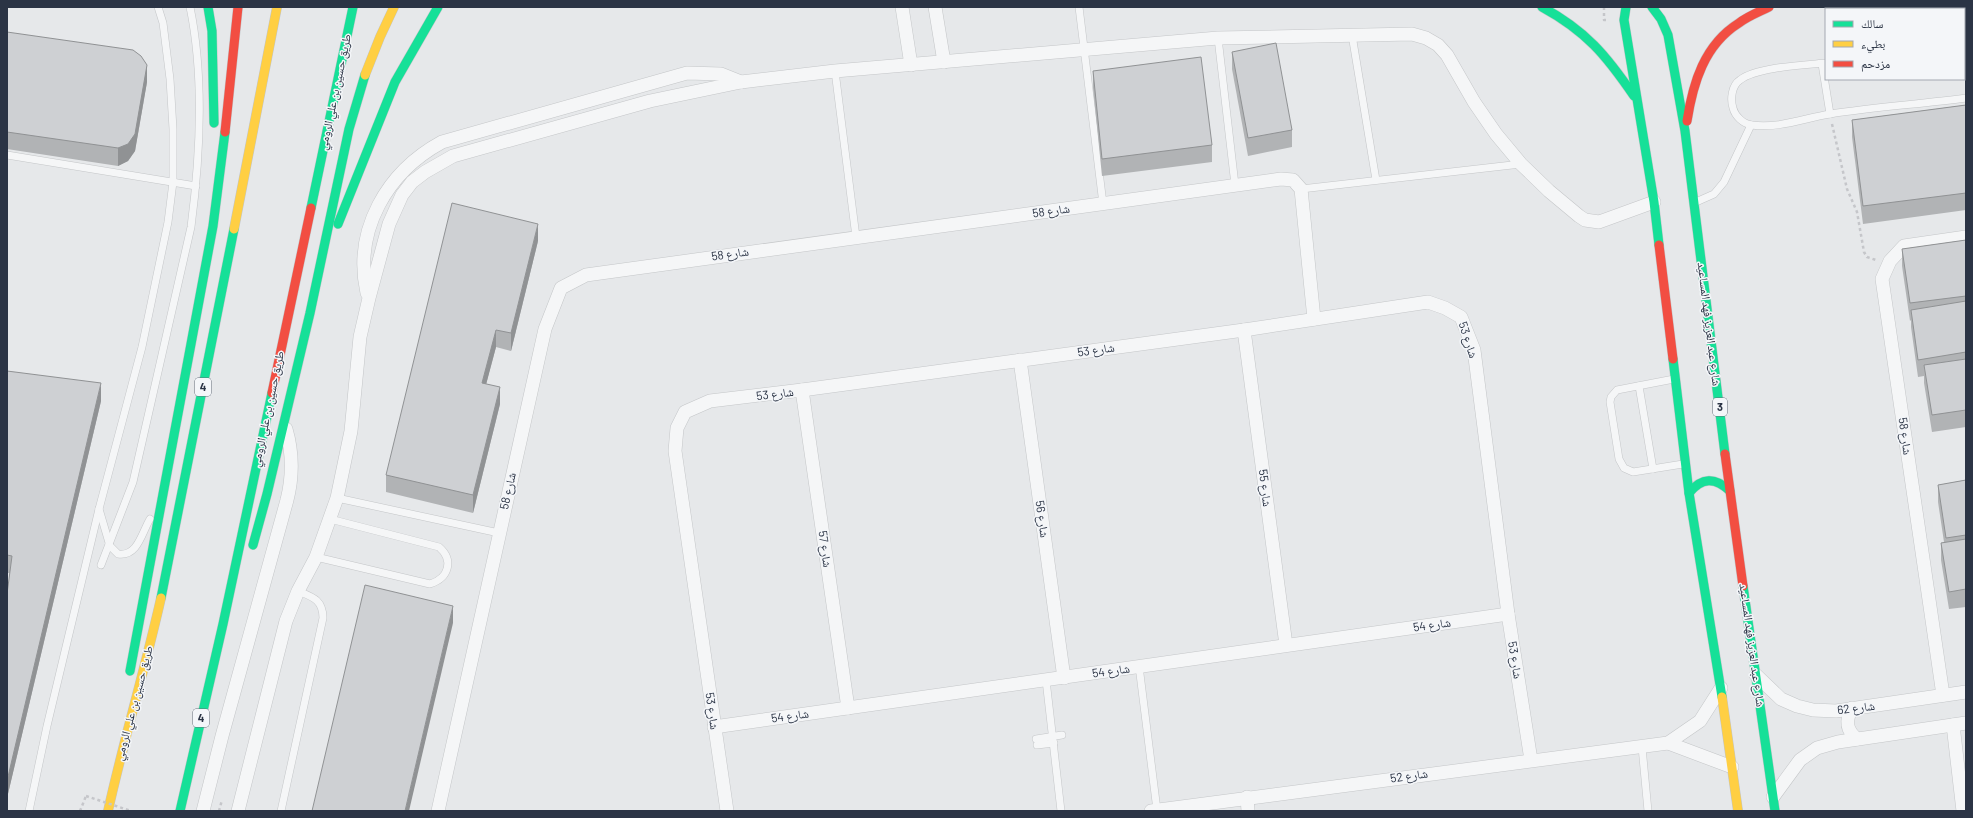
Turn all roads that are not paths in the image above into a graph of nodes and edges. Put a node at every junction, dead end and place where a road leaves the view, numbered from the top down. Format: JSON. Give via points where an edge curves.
{"nodes":[{"id":1,"x":158,"y":7,"type":"edge"},
{"id":2,"x":190,"y":7,"type":"edge"},
{"id":3,"x":208,"y":7,"type":"edge"},
{"id":4,"x":238,"y":7,"type":"edge"},
{"id":5,"x":277,"y":7,"type":"edge"},
{"id":6,"x":353,"y":7,"type":"edge"},
{"id":7,"x":394,"y":7,"type":"edge"},
{"id":8,"x":438,"y":7,"type":"edge"},
{"id":9,"x":902,"y":7,"type":"edge"},
{"id":10,"x":935,"y":7,"type":"edge"},
{"id":11,"x":1079,"y":7,"type":"edge"},
{"id":12,"x":1542,"y":7,"type":"edge"},
{"id":13,"x":1626,"y":7,"type":"edge"},
{"id":14,"x":1652,"y":7,"type":"edge"},
{"id":15,"x":1769,"y":7,"type":"edge"},
{"id":16,"x":228,"y":11,"type":"dead end"},
{"id":17,"x":1352,"y":35,"type":"junction"},
{"id":18,"x":1218,"y":38,"type":"junction"},
{"id":19,"x":1085,"y":51,"type":"junction"},
{"id":20,"x":944,"y":62,"type":"junction"},
{"id":21,"x":1824,"y":63,"type":"edge"},
{"id":22,"x":911,"y":65,"type":"junction"},
{"id":23,"x":835,"y":71,"type":"junction"},
{"id":24,"x":230,"y":78,"type":"junction"},
{"id":25,"x":1826,"y":80,"type":"edge"},
{"id":26,"x":741,"y":82,"type":"junction"},
{"id":27,"x":1966,"y":98,"type":"edge"},
{"id":28,"x":1638,"y":103,"type":"junction"},
{"id":29,"x":1830,"y":114,"type":"junction"},
{"id":30,"x":1750,"y":125,"type":"junction"},
{"id":31,"x":214,"y":131,"type":"dead end"},
{"id":32,"x":1685,"y":131,"type":"junction"},
{"id":33,"x":213,"y":147,"type":"dead end"},
{"id":34,"x":7,"y":155,"type":"edge"},
{"id":35,"x":1521,"y":164,"type":"junction"},
{"id":36,"x":1376,"y":180,"type":"junction"},
{"id":37,"x":173,"y":182,"type":"junction"},
{"id":38,"x":1235,"y":185,"type":"junction"},
{"id":39,"x":196,"y":186,"type":"junction"},
{"id":40,"x":1301,"y":189,"type":"junction"},
{"id":41,"x":1654,"y":202,"type":"junction"},
{"id":42,"x":1694,"y":203,"type":"junction"},
{"id":43,"x":1103,"y":204,"type":"junction"},
{"id":44,"x":213,"y":226,"type":"junction"},
{"id":45,"x":856,"y":237,"type":"junction"},
{"id":46,"x":1966,"y":237,"type":"edge"},
{"id":47,"x":322,"y":258,"type":"junction"},
{"id":48,"x":368,"y":298,"type":"junction"},
{"id":49,"x":1314,"y":320,"type":"junction"},
{"id":50,"x":1244,"y":330,"type":"junction"},
{"id":51,"x":1020,"y":360,"type":"junction"},
{"id":52,"x":1677,"y":378,"type":"junction"},
{"id":53,"x":1639,"y":386,"type":"junction"},
{"id":54,"x":802,"y":390,"type":"junction"},
{"id":55,"x":284,"y":421,"type":"junction"},
{"id":56,"x":1686,"y":464,"type":"junction"},
{"id":57,"x":1653,"y":469,"type":"junction"},
{"id":58,"x":1730,"y":491,"type":"junction"},
{"id":59,"x":1689,"y":493,"type":"junction"},
{"id":60,"x":162,"y":498,"type":"junction"},
{"id":61,"x":337,"y":498,"type":"junction"},
{"id":62,"x":98,"y":509,"type":"junction"},
{"id":63,"x":330,"y":519,"type":"junction"},
{"id":64,"x":499,"y":533,"type":"junction"},
{"id":65,"x":109,"y":543,"type":"junction"},
{"id":66,"x":250,"y":555,"type":"dead end"},
{"id":67,"x":316,"y":557,"type":"junction"},
{"id":68,"x":101,"y":566,"type":"dead end"},
{"id":69,"x":243,"y":574,"type":"dead end"},
{"id":70,"x":298,"y":591,"type":"junction"},
{"id":71,"x":1508,"y":614,"type":"junction"},
{"id":72,"x":223,"y":624,"type":"junction"},
{"id":73,"x":1286,"y":645,"type":"junction"},
{"id":74,"x":1139,"y":666,"type":"junction"},
{"id":75,"x":1756,"y":675,"type":"junction"},
{"id":76,"x":1064,"y":678,"type":"junction"},
{"id":77,"x":1046,"y":680,"type":"junction"},
{"id":78,"x":129,"y":682,"type":"dead end"},
{"id":79,"x":1721,"y":688,"type":"junction"},
{"id":80,"x":1966,"y":692,"type":"edge"},
{"id":81,"x":1943,"y":695,"type":"junction"},
{"id":82,"x":126,"y":696,"type":"dead end"},
{"id":83,"x":848,"y":708,"type":"junction"},
{"id":84,"x":1852,"y":708,"type":"junction"},
{"id":85,"x":1966,"y":723,"type":"edge"},
{"id":86,"x":1953,"y":725,"type":"junction"},
{"id":87,"x":714,"y":727,"type":"junction"},
{"id":88,"x":1062,"y":734,"type":"dead end"},
{"id":89,"x":1053,"y":739,"type":"junction"},
{"id":90,"x":1858,"y":739,"type":"junction"},
{"id":91,"x":1036,"y":742,"type":"dead end"},
{"id":92,"x":1668,"y":743,"type":"junction"},
{"id":93,"x":1642,"y":747,"type":"junction"},
{"id":94,"x":1531,"y":760,"type":"junction"},
{"id":95,"x":118,"y":765,"type":"junction"},
{"id":96,"x":1732,"y":768,"type":"junction"},
{"id":97,"x":1247,"y":797,"type":"junction"},
{"id":98,"x":1773,"y":797,"type":"junction"},
{"id":99,"x":1154,"y":810,"type":"edge"},
{"id":100,"x":28,"y":811,"type":"edge"},
{"id":101,"x":108,"y":811,"type":"edge"},
{"id":102,"x":180,"y":811,"type":"edge"},
{"id":103,"x":203,"y":811,"type":"edge"},
{"id":104,"x":238,"y":811,"type":"edge"},
{"id":105,"x":281,"y":811,"type":"edge"},
{"id":106,"x":438,"y":811,"type":"edge"},
{"id":107,"x":727,"y":811,"type":"edge"},
{"id":108,"x":1061,"y":811,"type":"edge"},
{"id":109,"x":1248,"y":811,"type":"edge"},
{"id":110,"x":1648,"y":811,"type":"edge"},
{"id":111,"x":1738,"y":811,"type":"edge"},
{"id":112,"x":1775,"y":811,"type":"edge"},
{"id":113,"x":1963,"y":811,"type":"edge"}],
"edges":[{"from":1,"to":37,"type":"lane","via":[[163,23],[170,79]]},
{"from":2,"to":39,"type":"lane","via":[[198,97]]},
{"from":3,"to":31,"type":"main road","via":[[212,31]]},
{"from":4,"to":24,"type":"main road"},
{"from":5,"to":95,"type":"main road","name":"طريق حسين بن علي الرومي","number":"4","via":[[164,585],[143,676]]},
{"from":6,"to":72,"type":"main road","name":"طريق حسين بن علي الرومي","number":"4"},
{"from":7,"to":47,"type":"main road","via":[[381,32],[361,84],[345,142]]},
{"from":8,"to":47,"type":"main road","via":[[395,82]]},
{"from":9,"to":22,"type":"street"},
{"from":10,"to":20,"type":"street"},
{"from":11,"to":19,"type":"lane"},
{"from":12,"to":28,"type":"main road","via":[[1570,22],[1591,39],[1610,61]]},
{"from":13,"to":28,"type":"main road","via":[[1624,20]]},
{"from":14,"to":32,"type":"main road","name":"شارع عبد العزيز فهد المساعيد","number":"3","via":[[1668,35]]},
{"from":15,"to":32,"type":"main road","via":[[1738,23],[1713,47],[1700,71],[1691,97]]},
{"from":16,"to":24,"type":"main road"},
{"from":17,"to":18,"type":"street"},
{"from":17,"to":35,"type":"street","via":[[1412,34],[1438,45],[1447,55],[1496,134]]},
{"from":17,"to":36,"type":"lane"},
{"from":18,"to":19,"type":"street"},
{"from":18,"to":38,"type":"lane"},
{"from":19,"to":20,"type":"street"},
{"from":19,"to":43,"type":"lane"},
{"from":20,"to":22,"type":"street"},
{"from":21,"to":30,"type":"lane","via":[[1769,70],[1740,80],[1732,94],[1733,108],[1742,121]]},
{"from":22,"to":23,"type":"street"},
{"from":23,"to":26,"type":"street"},
{"from":23,"to":45,"type":"lane"},
{"from":24,"to":44,"type":"main road"},
{"from":25,"to":29,"type":"lane"},
{"from":26,"to":48,"type":"street","via":[[650,101],[469,151],[438,164],[412,182],[394,209]]},
{"from":26,"to":48,"type":"street","via":[[721,74],[687,73],[442,142],[427,150],[394,182],[368,228],[364,253]]},
{"from":27,"to":29,"type":"lane"},
{"from":28,"to":41,"type":"main road"},
{"from":29,"to":30,"type":"lane","via":[[1773,125]]},
{"from":30,"to":42,"type":"lane","via":[[1724,182],[1714,194]]},
{"from":32,"to":42,"type":"main road","name":"شارع عبد العزيز فهد المساعيد","number":"3"},
{"from":33,"to":44,"type":"main road"},
{"from":34,"to":37,"type":"lane"},
{"from":35,"to":36,"type":"lane"},
{"from":35,"to":41,"type":"street","via":[[1579,216],[1592,222],[1606,221]]},
{"from":36,"to":40,"type":"lane"},
{"from":37,"to":39,"type":"lane"},
{"from":37,"to":62,"type":"lane","via":[[151,306]]},
{"from":38,"to":40,"type":"street","name":"شارع 58","via":[[1281,179],[1294,180]]},
{"from":38,"to":43,"type":"street","name":"شارع 58"},
{"from":39,"to":65,"type":"lane","via":[[187,248],[133,482]]},
{"from":40,"to":49,"type":"street"},
{"from":41,"to":52,"type":"main road"},
{"from":42,"to":58,"type":"main road","name":"شارع عبد العزيز فهد المساعيد","number":"3"},
{"from":43,"to":45,"type":"street","name":"شارع 58"},
{"from":44,"to":60,"type":"main road"},
{"from":45,"to":64,"type":"street","name":"شارع 58","via":[[586,275],[561,288],[545,329]]},
{"from":46,"to":81,"type":"street","name":"شارع 58","via":[[1904,246],[1890,261],[1882,279]]},
{"from":47,"to":55,"type":"main road"},
{"from":48,"to":61,"type":"street","via":[[357,362],[352,431]]},
{"from":49,"to":50,"type":"street","name":"شارع 53"},
{"from":49,"to":71,"type":"street","name":"شارع 53","via":[[1428,302],[1461,317],[1474,350]]},
{"from":50,"to":51,"type":"street","name":"شارع 53"},
{"from":50,"to":73,"type":"street","name":"شارع 55"},
{"from":51,"to":54,"type":"street","name":"شارع 53"},
{"from":51,"to":76,"type":"street","name":"شارع 56"},
{"from":52,"to":53,"type":"lane"},
{"from":52,"to":56,"type":"main road"},
{"from":53,"to":57,"type":"lane"},
{"from":53,"to":57,"type":"lane","via":[[1617,390],[1611,397],[1619,459],[1628,471]]},
{"from":54,"to":83,"type":"street","name":"شارع 57"},
{"from":54,"to":87,"type":"street","name":"شارع 53","via":[[710,401],[685,412],[677,428],[674,451]]},
{"from":55,"to":66,"type":"main road","via":[[268,493]]},
{"from":55,"to":103,"type":"street","via":[[291,455],[290,486]]},
{"from":56,"to":57,"type":"lane"},
{"from":56,"to":59,"type":"main road"},
{"from":58,"to":59,"type":"main road","via":[[1724,483],[1714,479],[1704,480],[1695,485]]},
{"from":58,"to":75,"type":"main road","name":"شارع عبد العزيز فهد المساعيد","number":"3"},
{"from":59,"to":79,"type":"main road"},
{"from":60,"to":65,"type":"lane","via":[[133,550],[126,554],[118,554]]},
{"from":60,"to":78,"type":"main road"},
{"from":61,"to":63,"type":"street"},
{"from":61,"to":64,"type":"lane"},
{"from":62,"to":65,"type":"lane"},
{"from":62,"to":100,"type":"lane"},
{"from":63,"to":67,"type":"street"},
{"from":63,"to":67,"type":"lane","via":[[439,547],[448,560],[448,568],[444,576],[430,584]]},
{"from":64,"to":106,"type":"street","name":"شارع 58"},
{"from":65,"to":68,"type":"lane"},
{"from":67,"to":70,"type":"street"},
{"from":69,"to":72,"type":"main road"},
{"from":70,"to":104,"type":"street","via":[[281,637]]},
{"from":70,"to":105,"type":"lane","via":[[316,598],[323,611],[323,618]]},
{"from":71,"to":73,"type":"street","name":"شارع 54"},
{"from":71,"to":94,"type":"street","name":"شارع 53"},
{"from":72,"to":102,"type":"main road","name":"طريق حسين بن علي الرومي","number":"4"},
{"from":73,"to":74,"type":"street","name":"شارع 54"},
{"from":74,"to":76,"type":"street","name":"شارع 54"},
{"from":74,"to":99,"type":"lane"},
{"from":75,"to":84,"type":"street","name":"شارع 62","via":[[1781,699],[1797,706],[1836,711]]},
{"from":75,"to":98,"type":"main road","name":"شارع عبد العزيز فهد المساعيد","number":"3"},
{"from":76,"to":77,"type":"street","name":"شارع 54"},
{"from":77,"to":83,"type":"street","name":"شارع 54"},
{"from":77,"to":89,"type":"lane"},
{"from":79,"to":92,"type":"street","name":"شارع 52","via":[[1700,720]]},
{"from":79,"to":96,"type":"main road"},
{"from":80,"to":81,"type":"street","name":"شارع 62"},
{"from":81,"to":84,"type":"street","name":"شارع 62"},
{"from":82,"to":95,"type":"main road"},
{"from":83,"to":87,"type":"street","name":"شارع 54"},
{"from":84,"to":90,"type":"street","via":[[1847,725]]},
{"from":85,"to":86,"type":"street"},
{"from":86,"to":90,"type":"street"},
{"from":86,"to":113,"type":"street"},
{"from":87,"to":107,"type":"street","name":"شارع 53"},
{"from":88,"to":89,"type":"lane"},
{"from":89,"to":91,"type":"lane"},
{"from":89,"to":108,"type":"lane"},
{"from":90,"to":98,"type":"street","via":[[1817,748],[1800,760]]},
{"from":92,"to":93,"type":"street","name":"شارع 52"},
{"from":92,"to":96,"type":"street"},
{"from":93,"to":94,"type":"street","name":"شارع 52"},
{"from":93,"to":110,"type":"lane"},
{"from":94,"to":97,"type":"street","name":"شارع 52"},
{"from":95,"to":101,"type":"main road","name":"طريق حسين بن علي الرومي","number":"4"},
{"from":96,"to":111,"type":"main road"},
{"from":97,"to":99,"type":"street","name":"شارع 52"},
{"from":97,"to":109,"type":"street"},
{"from":98,"to":112,"type":"main road","name":"شارع عبد العزيز فهد المساعيد","number":"3"}]}
